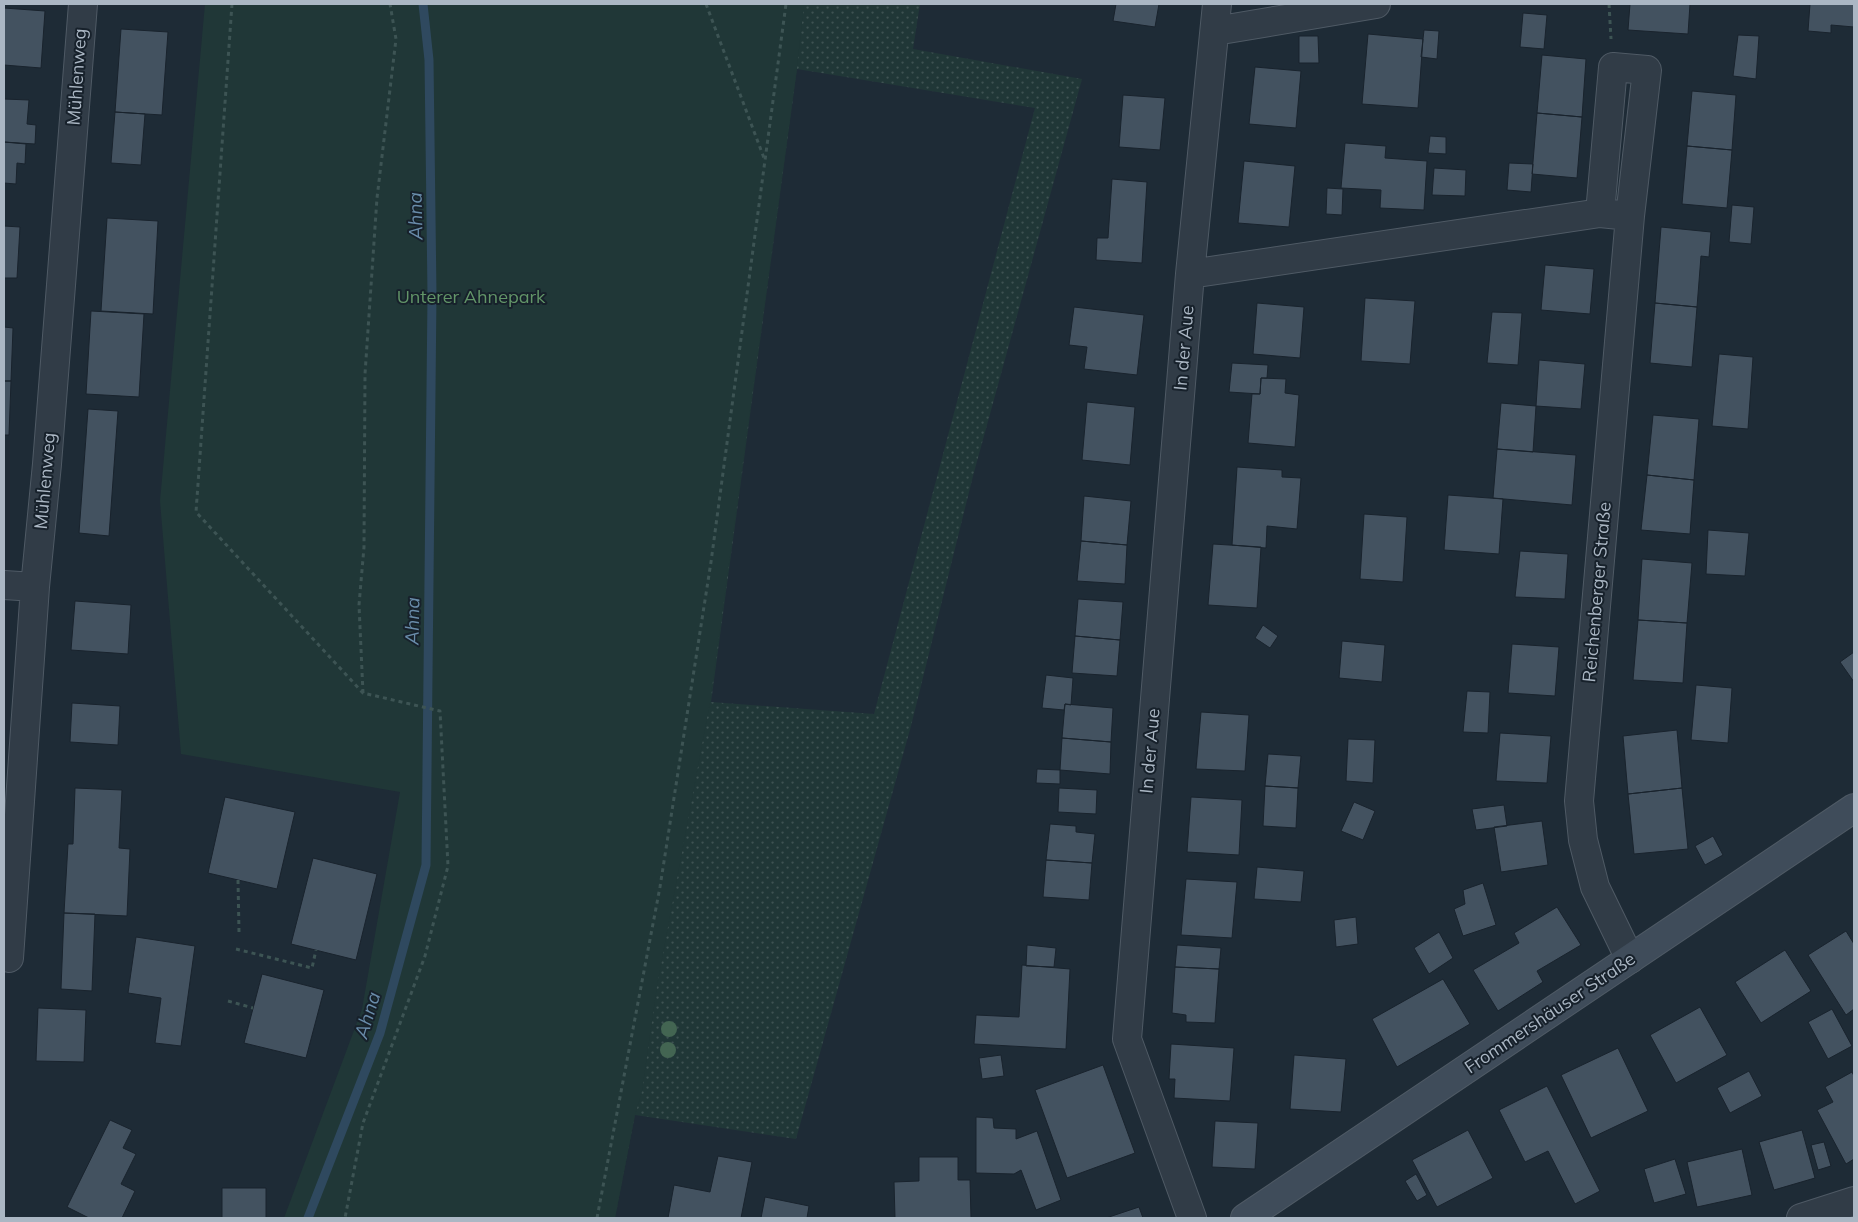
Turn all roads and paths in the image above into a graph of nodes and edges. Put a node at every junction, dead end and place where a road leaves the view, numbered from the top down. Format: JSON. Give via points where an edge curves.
{"nodes":[{"id":1,"x":83,"y":4,"type":"edge"},
{"id":2,"x":232,"y":4,"type":"edge"},
{"id":3,"x":390,"y":4,"type":"edge"},
{"id":4,"x":706,"y":4,"type":"edge"},
{"id":5,"x":786,"y":4,"type":"edge"},
{"id":6,"x":1217,"y":4,"type":"edge"},
{"id":7,"x":1376,"y":4,"type":"edge"},
{"id":8,"x":1609,"y":4,"type":"edge"},
{"id":9,"x":1215,"y":31,"type":"junction"},
{"id":10,"x":1613,"y":67,"type":"junction"},
{"id":11,"x":765,"y":160,"type":"junction"},
{"id":12,"x":1600,"y":213,"type":"junction"},
{"id":13,"x":1630,"y":216,"type":"junction"},
{"id":14,"x":1190,"y":274,"type":"junction"},
{"id":15,"x":4,"y":585,"type":"edge"},
{"id":16,"x":34,"y":587,"type":"junction"},
{"id":17,"x":363,"y":693,"type":"junction"},
{"id":18,"x":1854,"y":808,"type":"edge"},
{"id":19,"x":238,"y":880,"type":"dead end"},
{"id":20,"x":239,"y":932,"type":"dead end"},
{"id":21,"x":236,"y":949,"type":"dead end"},
{"id":22,"x":316,"y":950,"type":"dead end"},
{"id":23,"x":9,"y":958,"type":"dead end"},
{"id":24,"x":1630,"y":959,"type":"junction"},
{"id":25,"x":228,"y":1000,"type":"dead end"},
{"id":26,"x":253,"y":1008,"type":"dead end"},
{"id":27,"x":1854,"y":1201,"type":"edge"},
{"id":28,"x":345,"y":1218,"type":"edge"},
{"id":29,"x":597,"y":1218,"type":"edge"},
{"id":30,"x":1192,"y":1218,"type":"edge"},
{"id":31,"x":1245,"y":1218,"type":"edge"},
{"id":32,"x":1801,"y":1218,"type":"edge"}],
"edges":[{"from":1,"to":16,"type":"street","name":"Mühlenweg","via":[[47,464]]},
{"from":2,"to":17,"type":"path","via":[[196,512]]},
{"from":3,"to":17,"type":"path","via":[[396,39],[377,198],[365,374],[364,547],[359,605]]},
{"from":4,"to":11,"type":"path"},
{"from":5,"to":11,"type":"path"},
{"from":6,"to":9,"type":"street","name":"In der Aue"},
{"from":7,"to":9,"type":"street"},
{"from":8,"to":10,"type":"path"},
{"from":9,"to":14,"type":"street","name":"In der Aue"},
{"from":10,"to":12,"type":"street"},
{"from":10,"to":13,"type":"street","name":"Reichenberger Straße","via":[[1647,70]]},
{"from":11,"to":29,"type":"path","via":[[711,562],[664,867]]},
{"from":12,"to":13,"type":"street"},
{"from":12,"to":14,"type":"street"},
{"from":13,"to":24,"type":"street","name":"Reichenberger Straße","via":[[1579,801],[1583,840],[1595,887]]},
{"from":14,"to":30,"type":"street","name":"In der Aue","via":[[1126,1039]]},
{"from":15,"to":16,"type":"street"},
{"from":16,"to":23,"type":"street","name":"Mühlenweg"},
{"from":17,"to":28,"type":"path","via":[[440,711],[448,866],[426,956],[363,1123]]},
{"from":18,"to":24,"type":"main road","name":"Frommershäuser Straße"},
{"from":19,"to":20,"type":"path"},
{"from":21,"to":22,"type":"path","via":[[312,968]]},
{"from":24,"to":31,"type":"main road","name":"Frommershäuser Straße"},
{"from":25,"to":26,"type":"path"},
{"from":27,"to":32,"type":"street"}]}
